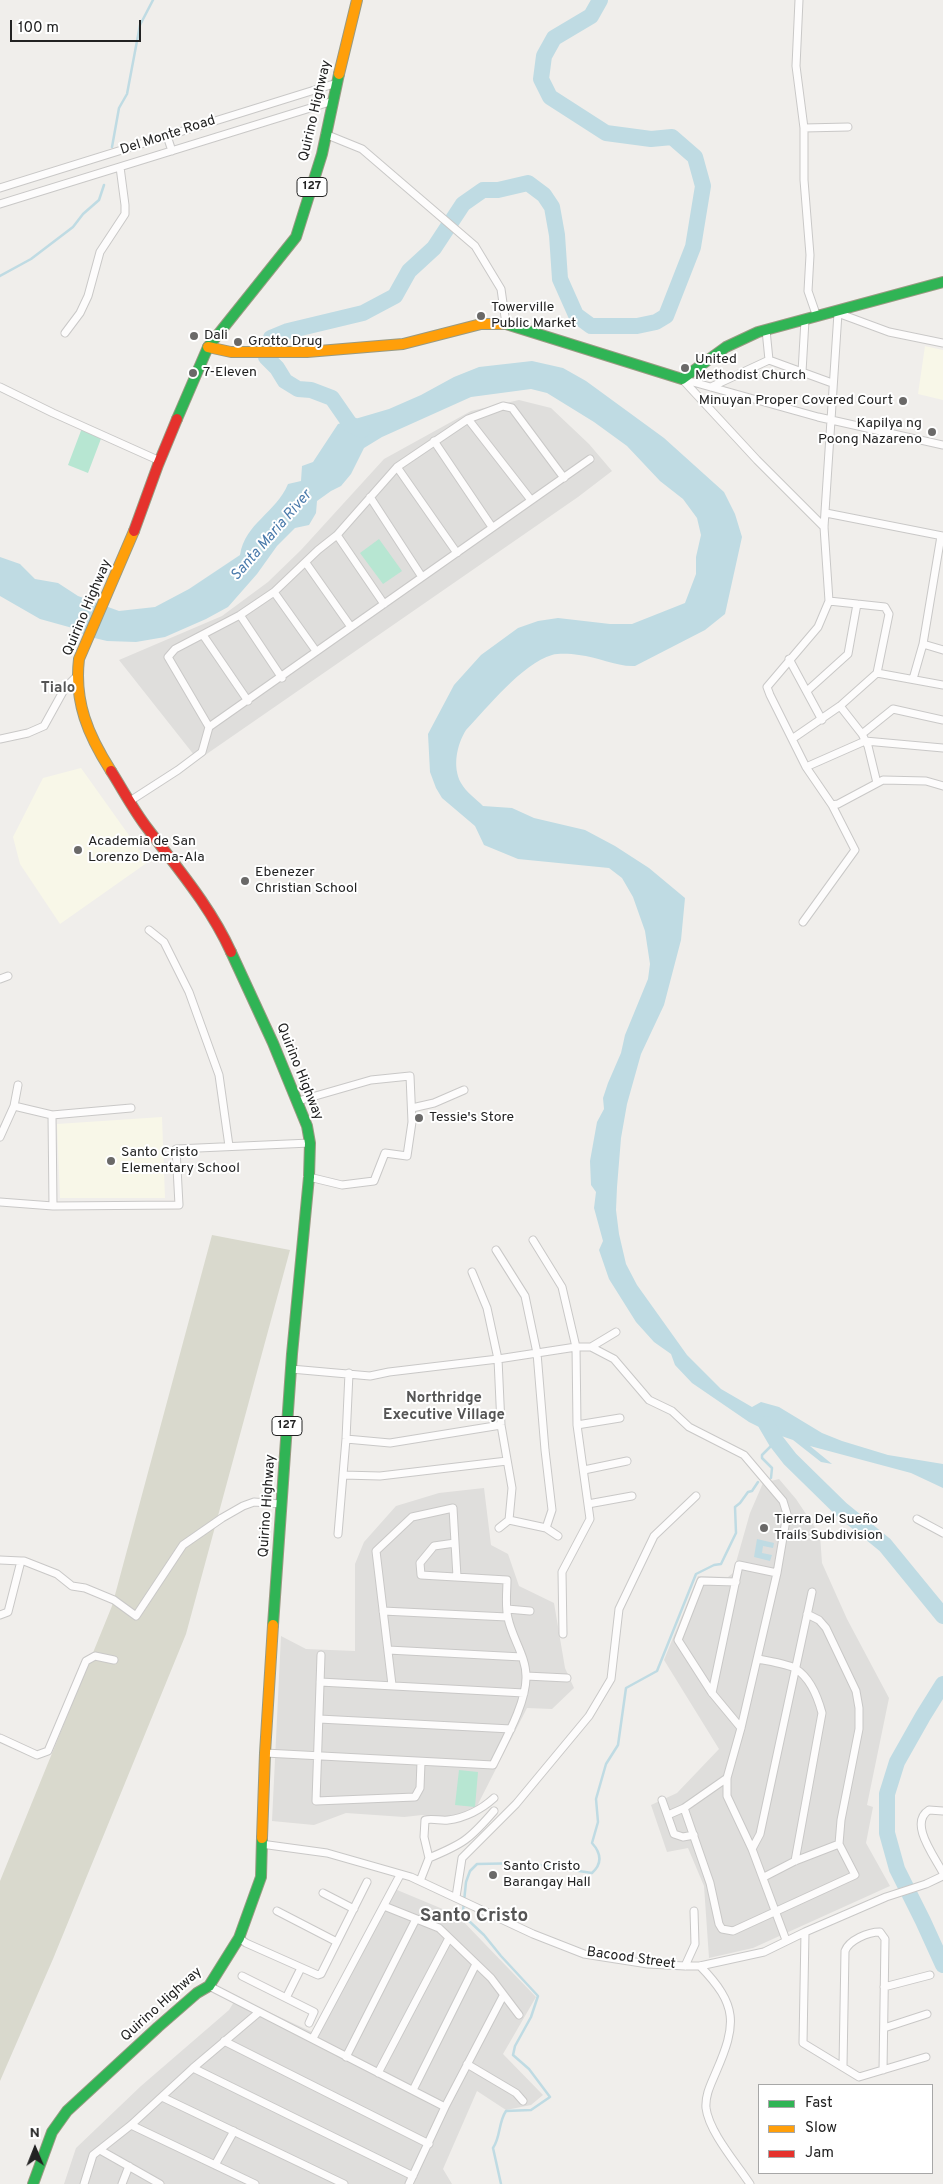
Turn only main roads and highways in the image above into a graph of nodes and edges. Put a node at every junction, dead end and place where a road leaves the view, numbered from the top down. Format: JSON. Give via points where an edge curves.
{"nodes":[{"id":1,"x":358,"y":0,"type":"edge"},
{"id":2,"x":943,"y":282,"type":"edge"},
{"id":3,"x":208,"y":347,"type":"junction"},
{"id":4,"x":33,"y":2184,"type":"edge"}],
"edges":[{"from":1,"to":3,"type":"main road","name":"Quirino Highway","number":"127","via":[[322,154],[296,237]]},
{"from":2,"to":3,"type":"main road","via":[[766,330],[726,347],[682,379],[506,324],[480,324],[403,344],[307,352],[231,352]]},
{"from":3,"to":4,"type":"main road","name":"Quirino Highway","number":"127","via":[[133,535],[79,659],[77,676],[80,708],[101,756],[221,931],[298,1101],[310,1143],[281,1504],[265,1753],[261,1877],[239,1938],[209,1986],[158,2027],[67,2111],[52,2132]]}]}
